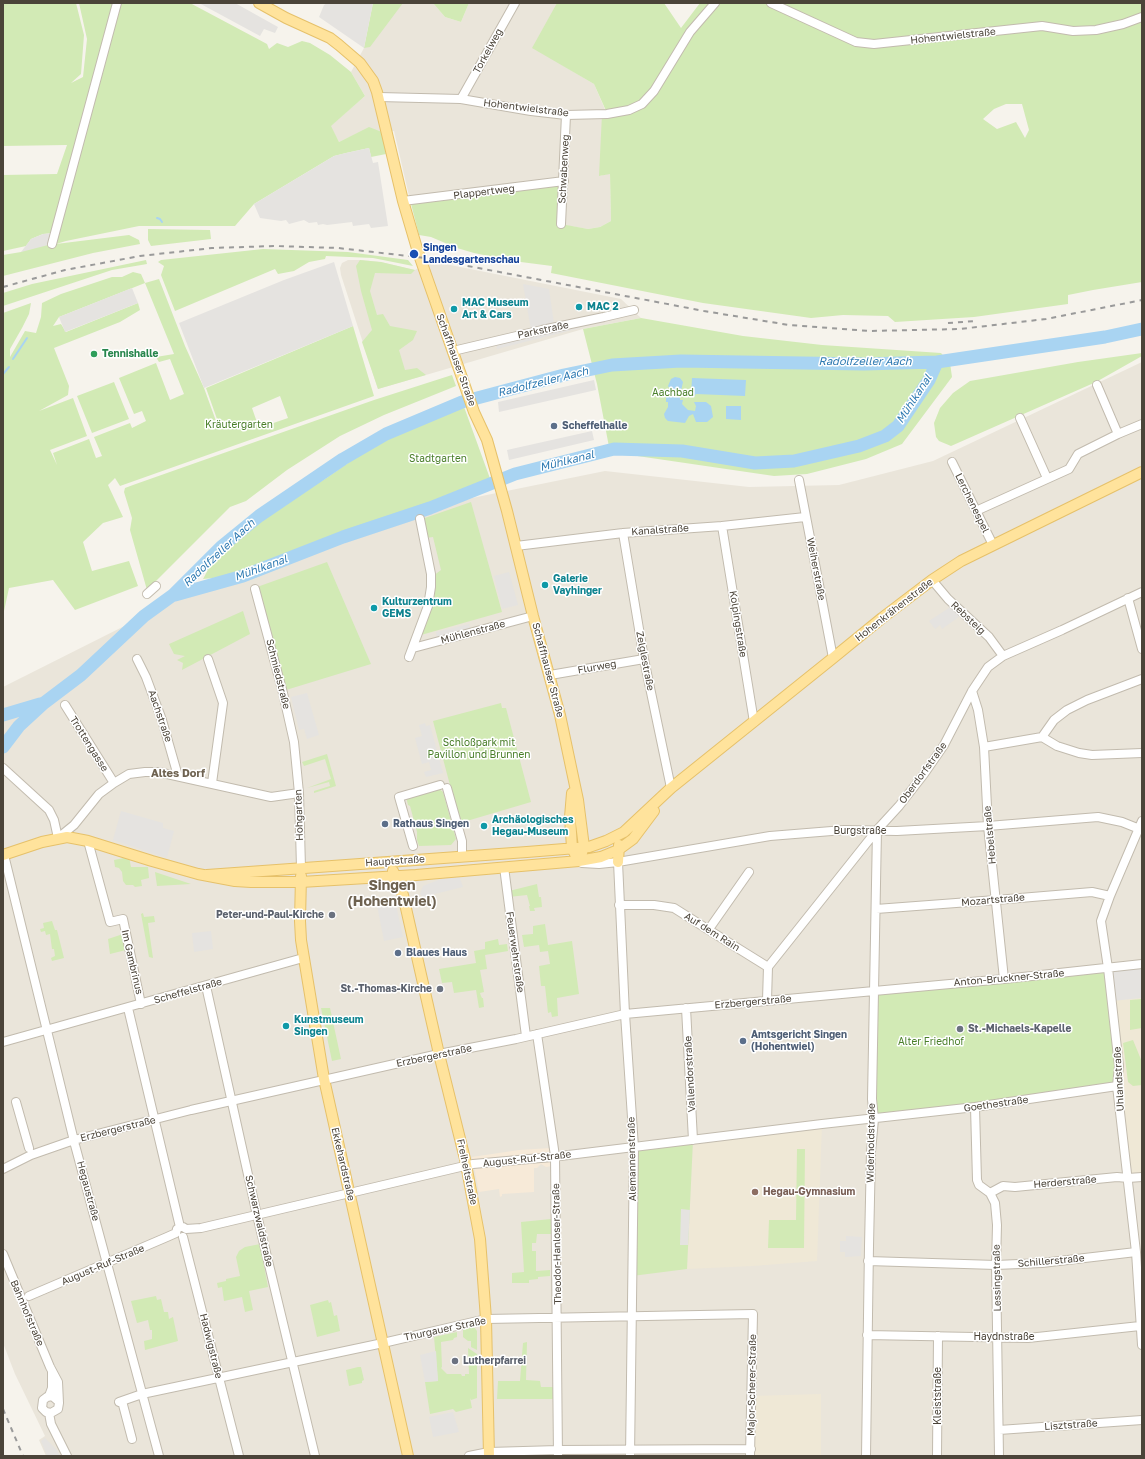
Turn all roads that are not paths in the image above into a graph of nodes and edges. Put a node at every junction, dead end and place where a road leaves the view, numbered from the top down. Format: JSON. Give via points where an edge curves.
{"nodes":[{"id":1,"x":117,"y":3,"type":"edge"},
{"id":2,"x":260,"y":3,"type":"edge"},
{"id":3,"x":515,"y":3,"type":"edge"},
{"id":4,"x":715,"y":3,"type":"edge"},
{"id":5,"x":771,"y":3,"type":"edge"},
{"id":6,"x":1142,"y":18,"type":"edge"},
{"id":7,"x":379,"y":97,"type":"junction"},
{"id":8,"x":461,"y":99,"type":"junction"},
{"id":9,"x":566,"y":115,"type":"junction"},
{"id":10,"x":564,"y":181,"type":"junction"},
{"id":11,"x":403,"y":201,"type":"junction"},
{"id":12,"x":561,"y":224,"type":"dead end"},
{"id":13,"x":52,"y":244,"type":"dead end"},
{"id":14,"x":634,"y":310,"type":"dead end"},
{"id":15,"x":453,"y":351,"type":"junction"},
{"id":16,"x":1098,"y":386,"type":"dead end"},
{"id":17,"x":1020,"y":418,"type":"dead end"},
{"id":18,"x":1142,"y":424,"type":"edge"},
{"id":19,"x":1118,"y":434,"type":"junction"},
{"id":20,"x":952,"y":462,"type":"dead end"},
{"id":21,"x":1142,"y":472,"type":"edge"},
{"id":22,"x":1047,"y":478,"type":"junction"},
{"id":23,"x":799,"y":480,"type":"dead end"},
{"id":24,"x":976,"y":511,"type":"junction"},
{"id":25,"x":805,"y":517,"type":"junction"},
{"id":26,"x":420,"y":519,"type":"dead end"},
{"id":27,"x":722,"y":526,"type":"junction"},
{"id":28,"x":623,"y":533,"type":"junction"},
{"id":29,"x":993,"y":545,"type":"junction"},
{"id":30,"x":516,"y":546,"type":"junction"},
{"id":31,"x":932,"y":580,"type":"junction"},
{"id":32,"x":156,"y":586,"type":"dead end"},
{"id":33,"x":255,"y":589,"type":"dead end"},
{"id":34,"x":1142,"y":592,"type":"edge"},
{"id":35,"x":147,"y":594,"type":"dead end"},
{"id":36,"x":1128,"y":598,"type":"junction"},
{"id":37,"x":533,"y":616,"type":"junction"},
{"id":38,"x":413,"y":648,"type":"junction"},
{"id":39,"x":1142,"y":649,"type":"edge"},
{"id":40,"x":1003,"y":656,"type":"junction"},
{"id":41,"x":409,"y":657,"type":"dead end"},
{"id":42,"x":833,"y":658,"type":"junction"},
{"id":43,"x":137,"y":659,"type":"dead end"},
{"id":44,"x":208,"y":659,"type":"dead end"},
{"id":45,"x":644,"y":659,"type":"junction"},
{"id":46,"x":550,"y":675,"type":"junction"},
{"id":47,"x":1142,"y":679,"type":"edge"},
{"id":48,"x":972,"y":691,"type":"junction"},
{"id":49,"x":65,"y":705,"type":"dead end"},
{"id":50,"x":754,"y":722,"type":"junction"},
{"id":51,"x":1042,"y":737,"type":"junction"},
{"id":52,"x":984,"y":747,"type":"junction"},
{"id":53,"x":1142,"y":753,"type":"edge"},
{"id":54,"x":296,"y":761,"type":"joint"},
{"id":55,"x":3,"y":768,"type":"edge"},
{"id":56,"x":572,"y":775,"type":"junction"},
{"id":57,"x":178,"y":776,"type":"junction"},
{"id":58,"x":114,"y":783,"type":"junction"},
{"id":59,"x":212,"y":783,"type":"junction"},
{"id":60,"x":671,"y":788,"type":"junction"},
{"id":61,"x":299,"y":793,"type":"junction"},
{"id":62,"x":988,"y":826,"type":"junction"},
{"id":63,"x":1141,"y":827,"type":"edge"},
{"id":64,"x":877,"y":830,"type":"junction"},
{"id":65,"x":624,"y":832,"type":"junction"},
{"id":66,"x":58,"y":838,"type":"junction"},
{"id":67,"x":88,"y":841,"type":"junction"},
{"id":68,"x":413,"y":846,"type":"dead end"},
{"id":69,"x":584,"y":847,"type":"junction"},
{"id":70,"x":572,"y":848,"type":"junction"},
{"id":71,"x":618,"y":850,"type":"junction"},
{"id":72,"x":3,"y":855,"type":"edge"},
{"id":73,"x":462,"y":857,"type":"junction"},
{"id":74,"x":579,"y":861,"type":"junction"},
{"id":75,"x":388,"y":862,"type":"junction"},
{"id":76,"x":618,"y":862,"type":"junction"},
{"id":77,"x":504,"y":867,"type":"junction"},
{"id":78,"x":301,"y":868,"type":"junction"},
{"id":79,"x":749,"y":872,"type":"dead end"},
{"id":80,"x":207,"y":875,"type":"junction"},
{"id":81,"x":416,"y":875,"type":"junction"},
{"id":82,"x":395,"y":876,"type":"junction"},
{"id":83,"x":301,"y":882,"type":"junction"},
{"id":84,"x":402,"y":895,"type":"junction"},
{"id":85,"x":1110,"y":896,"type":"junction"},
{"id":86,"x":996,"y":900,"type":"junction"},
{"id":87,"x":619,"y":905,"type":"junction"},
{"id":88,"x":876,"y":909,"type":"junction"},
{"id":89,"x":709,"y":929,"type":"junction"},
{"id":90,"x":303,"y":958,"type":"junction"},
{"id":91,"x":1142,"y":964,"type":"edge"},
{"id":92,"x":768,"y":967,"type":"junction"},
{"id":93,"x":1108,"y":968,"type":"junction"},
{"id":94,"x":1004,"y":979,"type":"junction"},
{"id":95,"x":206,"y":986,"type":"junction"},
{"id":96,"x":875,"y":991,"type":"junction"},
{"id":97,"x":767,"y":1000,"type":"junction"},
{"id":98,"x":141,"y":1004,"type":"junction"},
{"id":99,"x":128,"y":1008,"type":"junction"},
{"id":100,"x":686,"y":1008,"type":"junction"},
{"id":101,"x":625,"y":1014,"type":"junction"},
{"id":102,"x":47,"y":1030,"type":"junction"},
{"id":103,"x":537,"y":1034,"type":"junction"},
{"id":104,"x":526,"y":1036,"type":"junction"},
{"id":105,"x":3,"y":1042,"type":"edge"},
{"id":106,"x":439,"y":1054,"type":"junction"},
{"id":107,"x":324,"y":1079,"type":"junction"},
{"id":108,"x":1117,"y":1086,"type":"junction"},
{"id":109,"x":231,"y":1100,"type":"junction"},
{"id":110,"x":16,"y":1102,"type":"dead end"},
{"id":111,"x":975,"y":1107,"type":"junction"},
{"id":112,"x":874,"y":1118,"type":"junction"},
{"id":113,"x":154,"y":1120,"type":"junction"},
{"id":114,"x":74,"y":1140,"type":"junction"},
{"id":115,"x":693,"y":1140,"type":"junction"},
{"id":116,"x":634,"y":1147,"type":"junction"},
{"id":117,"x":29,"y":1148,"type":"dead end"},
{"id":118,"x":555,"y":1156,"type":"junction"},
{"id":119,"x":466,"y":1166,"type":"junction"},
{"id":120,"x":3,"y":1169,"type":"edge"},
{"id":121,"x":1142,"y":1177,"type":"edge"},
{"id":122,"x":1128,"y":1178,"type":"junction"},
{"id":123,"x":349,"y":1193,"type":"junction"},
{"id":124,"x":990,"y":1193,"type":"junction"},
{"id":125,"x":257,"y":1215,"type":"junction"},
{"id":126,"x":181,"y":1231,"type":"junction"},
{"id":127,"x":1136,"y":1252,"type":"junction"},
{"id":128,"x":3,"y":1254,"type":"edge"},
{"id":129,"x":868,"y":1261,"type":"junction"},
{"id":130,"x":108,"y":1263,"type":"junction"},
{"id":131,"x":996,"y":1265,"type":"junction"},
{"id":132,"x":29,"y":1296,"type":"dead end"},
{"id":133,"x":753,"y":1314,"type":"joint"},
{"id":134,"x":632,"y":1316,"type":"junction"},
{"id":135,"x":558,"y":1318,"type":"junction"},
{"id":136,"x":486,"y":1319,"type":"junction"},
{"id":137,"x":1140,"y":1326,"type":"junction"},
{"id":138,"x":867,"y":1335,"type":"junction"},
{"id":139,"x":938,"y":1336,"type":"junction"},
{"id":140,"x":998,"y":1338,"type":"junction"},
{"id":141,"x":383,"y":1343,"type":"junction"},
{"id":142,"x":1142,"y":1345,"type":"edge"},
{"id":143,"x":292,"y":1361,"type":"junction"},
{"id":144,"x":52,"y":1372,"type":"junction"},
{"id":145,"x":219,"y":1377,"type":"junction"},
{"id":146,"x":142,"y":1394,"type":"junction"},
{"id":147,"x":49,"y":1396,"type":"junction"},
{"id":148,"x":58,"y":1401,"type":"junction"},
{"id":149,"x":49,"y":1413,"type":"junction"},
{"id":150,"x":1142,"y":1420,"type":"edge"},
{"id":151,"x":999,"y":1430,"type":"junction"},
{"id":152,"x":132,"y":1439,"type":"dead end"},
{"id":153,"x":750,"y":1452,"type":"edge"},
{"id":154,"x":558,"y":1453,"type":"edge"},
{"id":155,"x":630,"y":1453,"type":"edge"},
{"id":156,"x":489,"y":1454,"type":"edge"},
{"id":157,"x":67,"y":1456,"type":"edge"},
{"id":158,"x":159,"y":1456,"type":"edge"},
{"id":159,"x":239,"y":1456,"type":"edge"},
{"id":160,"x":314,"y":1456,"type":"edge"},
{"id":161,"x":408,"y":1456,"type":"edge"},
{"id":162,"x":469,"y":1456,"type":"edge"},
{"id":163,"x":866,"y":1456,"type":"edge"},
{"id":164,"x":937,"y":1456,"type":"edge"},
{"id":165,"x":999,"y":1456,"type":"edge"}],
"edges":[{"from":1,"to":13,"type":"street"},
{"from":2,"to":7,"type":"main road","name":"Schaffhauser Straße","via":[[339,45],[360,63],[373,81]]},
{"from":3,"to":8,"type":"street","name":"Torkelweg"},
{"from":4,"to":9,"type":"street","name":"Hohentwielstraße","via":[[690,32],[654,91],[642,104],[629,110],[607,114]]},
{"from":5,"to":6,"type":"street","name":"Hohentwielstraße","via":[[856,42],[874,44],[1042,26],[1073,31],[1096,30]]},
{"from":7,"to":8,"type":"street","name":"Hohentwielstraße"},
{"from":7,"to":11,"type":"main road","name":"Schaffhauser Straße"},
{"from":8,"to":9,"type":"street","name":"Hohentwielstraße"},
{"from":9,"to":10,"type":"street","name":"Schwabenweg"},
{"from":10,"to":11,"type":"street","name":"Plappertweg"},
{"from":10,"to":12,"type":"street","name":"Schwabenweg"},
{"from":11,"to":15,"type":"main road","name":"Schaffhauser Straße"},
{"from":14,"to":15,"type":"street","name":"Parkstraße"},
{"from":15,"to":30,"type":"main road","name":"Schaffhauser Straße","via":[[474,412],[487,440]]},
{"from":16,"to":19,"type":"street"},
{"from":17,"to":22,"type":"street"},
{"from":18,"to":19,"type":"street"},
{"from":19,"to":22,"type":"street","via":[[1078,454],[1069,469]]},
{"from":20,"to":24,"type":"street","name":"Lerchenespel"},
{"from":21,"to":29,"type":"main road","name":"Hohenkrähenstraße"},
{"from":22,"to":24,"type":"street"},
{"from":23,"to":25,"type":"street","name":"Weiherstraße"},
{"from":24,"to":29,"type":"street","name":"Lerchenespel"},
{"from":25,"to":27,"type":"street","name":"Kanalstraße"},
{"from":25,"to":42,"type":"street","name":"Weiherstraße"},
{"from":26,"to":38,"type":"street","via":[[431,574],[431,587],[428,606]]},
{"from":27,"to":28,"type":"street","name":"Kanalstraße"},
{"from":27,"to":50,"type":"street","name":"Kolpingstraße"},
{"from":28,"to":30,"type":"street","name":"Kanalstraße"},
{"from":28,"to":45,"type":"street","name":"Zelglestraße"},
{"from":29,"to":31,"type":"main road","name":"Hohenkrähenstraße","via":[[961,561]]},
{"from":30,"to":37,"type":"main road","name":"Schaffhauser Straße"},
{"from":31,"to":40,"type":"street","name":"Rebsteig","via":[[948,599],[989,637]]},
{"from":31,"to":42,"type":"main road","name":"Hohenkrähenstraße"},
{"from":32,"to":35,"type":"street"},
{"from":33,"to":54,"type":"street","name":"Schmiedstraße","via":[[285,700]]},
{"from":34,"to":36,"type":"street","name":"Oberdorfstraße"},
{"from":36,"to":39,"type":"street"},
{"from":36,"to":40,"type":"street","name":"Oberdorfstraße"},
{"from":37,"to":38,"type":"street","name":"Mühlenstraße"},
{"from":37,"to":46,"type":"main road","name":"Schaffhauser Straße"},
{"from":38,"to":41,"type":"street"},
{"from":40,"to":48,"type":"street","name":"Oberdorfstraße","via":[[988,667]]},
{"from":42,"to":50,"type":"main road","name":"Hohenkrähenstraße"},
{"from":43,"to":57,"type":"street","name":"Aachstraße","via":[[162,720]]},
{"from":44,"to":59,"type":"street","via":[[223,703]]},
{"from":45,"to":46,"type":"street","name":"Flurweg"},
{"from":45,"to":60,"type":"street","name":"Zelglestraße"},
{"from":46,"to":56,"type":"main road","name":"Schaffhauser Straße"},
{"from":47,"to":51,"type":"street","via":[[1067,710],[1054,720]]},
{"from":48,"to":52,"type":"street","name":"Hebelstraße"},
{"from":48,"to":64,"type":"street","name":"Oberdorfstraße","via":[[944,745],[899,806]]},
{"from":49,"to":58,"type":"street","name":"Trottengasse"},
{"from":50,"to":60,"type":"main road","name":"Hohenkrähenstraße"},
{"from":51,"to":52,"type":"street"},
{"from":51,"to":53,"type":"street","via":[[1056,746],[1079,753]]},
{"from":52,"to":62,"type":"street","name":"Hebelstraße"},
{"from":54,"to":61,"type":"street","name":"Hohgarten"},
{"from":55,"to":66,"type":"street","via":[[49,810]]},
{"from":56,"to":69,"type":"main road","name":"Schaffhauser Straße"},
{"from":56,"to":70,"type":"main road","name":"Schaffhauser Straße"},
{"from":57,"to":58,"type":"street","via":[[145,772],[129,774]]},
{"from":57,"to":59,"type":"street"},
{"from":58,"to":66,"type":"street","via":[[99,794],[74,825]]},
{"from":59,"to":61,"type":"street","via":[[272,797]]},
{"from":60,"to":65,"type":"main road","name":"Hohenkrähenstraße"},
{"from":60,"to":71,"type":"main road","name":"Hohenkrähenstraße","via":[[633,838]]},
{"from":61,"to":78,"type":"street","name":"Hohgarten"},
{"from":62,"to":63,"type":"street","name":"Burgstraße","via":[[1098,817]]},
{"from":62,"to":64,"type":"street","name":"Burgstraße"},
{"from":62,"to":86,"type":"street","name":"Hebelstraße"},
{"from":63,"to":85,"type":"street","name":"Uhlandstraße"},
{"from":64,"to":76,"type":"street","name":"Burgstraße","via":[[770,836]]},
{"from":64,"to":88,"type":"street","name":"Widerholdstraße"},
{"from":64,"to":92,"type":"street","name":"Oberdorfstraße"},
{"from":65,"to":69,"type":"main road","name":"Hohenkrähenstraße","via":[[606,841]]},
{"from":65,"to":71,"type":"main road"},
{"from":66,"to":67,"type":"main road","name":"Hauptstraße"},
{"from":66,"to":72,"type":"main road","name":"Hauptstraße"},
{"from":67,"to":80,"type":"main road","name":"Hauptstraße","via":[[152,862]]},
{"from":67,"to":98,"type":"street","name":"Im Gambrinus","via":[[110,922],[122,919]]},
{"from":68,"to":73,"type":"street","via":[[399,797],[443,787],[462,841]]},
{"from":69,"to":70,"type":"main road","name":"Hauptstraße"},
{"from":69,"to":74,"type":"main road","name":"Schaffhauser Straße"},
{"from":70,"to":73,"type":"main road","name":"Hauptstraße"},
{"from":70,"to":74,"type":"main road","name":"Schaffhauser Straße"},
{"from":71,"to":74,"type":"main road","name":"Hohenkrähenstraße","via":[[602,857]]},
{"from":71,"to":76,"type":"main road"},
{"from":72,"to":102,"type":"street","name":"Hegaustraße"},
{"from":73,"to":75,"type":"main road","name":"Hauptstraße"},
{"from":74,"to":76,"type":"street","name":"Burgstraße","via":[[584,864]]},
{"from":74,"to":77,"type":"main road","name":"Hauptstraße"},
{"from":75,"to":78,"type":"main road","name":"Hauptstraße"},
{"from":75,"to":82,"type":"main road","name":"Freiheitstraße"},
{"from":76,"to":87,"type":"street","name":"Alemannenstraße"},
{"from":77,"to":81,"type":"main road","name":"Hauptstraße"},
{"from":77,"to":104,"type":"street","name":"Feuerwehrstraße"},
{"from":78,"to":80,"type":"main road","name":"Hauptstraße"},
{"from":78,"to":83,"type":"main road","name":"Ekkehardstraße"},
{"from":79,"to":89,"type":"street"},
{"from":80,"to":83,"type":"main road","name":"Hauptstraße","via":[[235,881]]},
{"from":81,"to":82,"type":"main road","name":"Hauptstraße"},
{"from":81,"to":84,"type":"main road"},
{"from":82,"to":83,"type":"main road","name":"Hauptstraße"},
{"from":82,"to":84,"type":"main road","name":"Freiheitstraße"},
{"from":83,"to":90,"type":"main road","name":"Ekkehardstraße","via":[[300,921]]},
{"from":84,"to":106,"type":"main road","name":"Freiheitstraße"},
{"from":85,"to":86,"type":"street","name":"Mozartstraße","via":[[1092,892]]},
{"from":85,"to":93,"type":"street","name":"Uhlandstraße","via":[[1101,921]]},
{"from":86,"to":88,"type":"street","name":"Mozartstraße"},
{"from":86,"to":94,"type":"street","name":"Hebelstraße"},
{"from":87,"to":89,"type":"street","name":"Auf dem Rain","via":[[641,904],[674,908]]},
{"from":87,"to":101,"type":"street","name":"Alemannenstraße"},
{"from":88,"to":96,"type":"street","name":"Widerholdstraße"},
{"from":89,"to":92,"type":"street","name":"Auf dem Rain"},
{"from":90,"to":95,"type":"street","name":"Scheffelstraße"},
{"from":90,"to":107,"type":"main road","name":"Ekkehardstraße"},
{"from":91,"to":93,"type":"street","name":"Anton-Bruckner-Straße"},
{"from":92,"to":97,"type":"street"},
{"from":93,"to":94,"type":"street","name":"Anton-Bruckner-Straße"},
{"from":93,"to":108,"type":"street","name":"Uhlandstraße","via":[[1119,1066]]},
{"from":94,"to":96,"type":"street","name":"Anton-Bruckner-Straße"},
{"from":95,"to":98,"type":"street","name":"Scheffelstraße"},
{"from":95,"to":109,"type":"street","name":"Schwarzwaldstraße"},
{"from":96,"to":97,"type":"street","name":"Erzbergerstraße"},
{"from":96,"to":112,"type":"street","name":"Widerholdstraße","via":[[872,1099]]},
{"from":97,"to":100,"type":"street","name":"Erzbergerstraße"},
{"from":98,"to":99,"type":"street","name":"Scheffelstraße"},
{"from":99,"to":102,"type":"street","name":"Scheffelstraße"},
{"from":99,"to":113,"type":"street","name":"Hadwigstraße"},
{"from":100,"to":101,"type":"street","name":"Erzbergerstraße"},
{"from":100,"to":115,"type":"street","name":"Vallendorstraße"},
{"from":101,"to":103,"type":"street","name":"Erzbergerstraße"},
{"from":101,"to":116,"type":"street","name":"Alemannenstraße"},
{"from":102,"to":105,"type":"street","name":"Scheffelstraße"},
{"from":102,"to":114,"type":"street","name":"Hegaustraße"},
{"from":103,"to":104,"type":"street","name":"Erzbergerstraße"},
{"from":103,"to":118,"type":"street","name":"Theodor-Hanloser-Straße"},
{"from":104,"to":106,"type":"street","name":"Erzbergerstraße"},
{"from":106,"to":107,"type":"street","name":"Erzbergerstraße"},
{"from":106,"to":119,"type":"main road","name":"Freiheitstraße"},
{"from":107,"to":109,"type":"street","name":"Erzbergerstraße"},
{"from":107,"to":123,"type":"main road","name":"Ekkehardstraße"},
{"from":108,"to":111,"type":"street","name":"Goethestraße"},
{"from":108,"to":122,"type":"street","name":"Uhlandstraße"},
{"from":109,"to":113,"type":"street","name":"Erzbergerstraße"},
{"from":109,"to":125,"type":"street","name":"Schwarzwaldstraße"},
{"from":110,"to":117,"type":"street"},
{"from":111,"to":112,"type":"street","name":"Goethestraße"},
{"from":111,"to":124,"type":"street","name":"Lessingstraße","via":[[977,1180],[979,1185]]},
{"from":112,"to":115,"type":"street","name":"August-Ruf-Straße"},
{"from":112,"to":129,"type":"street","name":"Widerholdstraße"},
{"from":113,"to":114,"type":"street","name":"Erzbergerstraße"},
{"from":113,"to":126,"type":"street","name":"Hadwigstraße"},
{"from":114,"to":120,"type":"street","name":"Erzbergerstraße","via":[[31,1155]]},
{"from":114,"to":130,"type":"street","name":"Hegaustraße"},
{"from":115,"to":116,"type":"street","name":"August-Ruf-Straße"},
{"from":116,"to":118,"type":"street","name":"August-Ruf-Straße"},
{"from":116,"to":134,"type":"street","name":"Alemannenstraße"},
{"from":118,"to":119,"type":"street","name":"August-Ruf-Straße"},
{"from":118,"to":135,"type":"street","name":"Theodor-Hanloser-Straße"},
{"from":119,"to":123,"type":"street","name":"August-Ruf-Straße"},
{"from":119,"to":136,"type":"main road","name":"Freiheitstraße","via":[[480,1239]]},
{"from":121,"to":122,"type":"street","name":"Herderstraße"},
{"from":122,"to":124,"type":"street","name":"Herderstraße","via":[[1003,1186]]},
{"from":122,"to":127,"type":"street","name":"Uhlandstraße"},
{"from":123,"to":125,"type":"street","name":"August-Ruf-Straße"},
{"from":123,"to":141,"type":"main road","name":"Ekkehardstraße"},
{"from":124,"to":131,"type":"street","name":"Lessingstraße","via":[[995,1203],[997,1225]]},
{"from":125,"to":126,"type":"street","name":"August-Ruf-Straße"},
{"from":125,"to":143,"type":"street","name":"Schwarzwaldstraße"},
{"from":126,"to":130,"type":"street","name":"August-Ruf-Straße"},
{"from":126,"to":145,"type":"street","name":"Hadwigstraße"},
{"from":127,"to":131,"type":"street","name":"Schillerstraße","via":[[1042,1263]]},
{"from":127,"to":137,"type":"street","name":"Uhlandstraße"},
{"from":128,"to":144,"type":"street","name":"Bahnhofstraße"},
{"from":129,"to":131,"type":"street","name":"Schillerstraße"},
{"from":129,"to":138,"type":"street","name":"Widerholdstraße"},
{"from":130,"to":132,"type":"street","name":"August-Ruf-Straße"},
{"from":130,"to":146,"type":"street","name":"Hegaustraße"},
{"from":131,"to":140,"type":"street","name":"Lessingstraße"},
{"from":133,"to":134,"type":"street","name":"Thurgauer Straße"},
{"from":133,"to":153,"type":"street","name":"Major-Scherer-Straße"},
{"from":134,"to":135,"type":"street","name":"Thurgauer Straße"},
{"from":134,"to":155,"type":"street","name":"Alemannenstraße"},
{"from":135,"to":136,"type":"street","name":"Thurgauer Straße"},
{"from":135,"to":154,"type":"street","name":"Theodor-Hanloser-Straße"},
{"from":136,"to":141,"type":"street","name":"Thurgauer Straße"},
{"from":136,"to":156,"type":"main road","name":"Freiheitstraße"},
{"from":137,"to":140,"type":"street","name":"Haydnstraße","via":[[1028,1338]]},
{"from":137,"to":142,"type":"street","name":"Uhlandstraße"},
{"from":138,"to":139,"type":"street","name":"Haydnstraße"},
{"from":138,"to":163,"type":"street","name":"Widerholdstraße"},
{"from":139,"to":140,"type":"street","name":"Haydnstraße"},
{"from":139,"to":164,"type":"street","name":"Kleiststraße"},
{"from":140,"to":151,"type":"street","name":"Lessingstraße"},
{"from":141,"to":143,"type":"street","name":"Thurgauer Straße"},
{"from":141,"to":161,"type":"main road","name":"Ekkehardstraße"},
{"from":143,"to":145,"type":"street","name":"Thurgauer Straße"},
{"from":143,"to":160,"type":"street","name":"Schwarzwaldstraße"},
{"from":144,"to":147,"type":"street","name":"Bahnhofstraße","via":[[53,1381]]},
{"from":144,"to":148,"type":"street","name":"Bahnhofstraße","via":[[58,1382]]},
{"from":145,"to":146,"type":"street","name":"Thurgauer Straße"},
{"from":145,"to":159,"type":"street","name":"Hadwigstraße"},
{"from":146,"to":152,"type":"street","name":"Thurgauer Straße","via":[[121,1402]]},
{"from":146,"to":158,"type":"street","name":"Hegaustraße"},
{"from":147,"to":148,"type":"street"},
{"from":147,"to":149,"type":"street","name":"Bahnhofstraße","via":[[42,1403],[42,1408]]},
{"from":148,"to":149,"type":"street","via":[[58,1409],[54,1413]]},
{"from":149,"to":157,"type":"street","name":"Bahnhofstraße","via":[[51,1424]]},
{"from":150,"to":151,"type":"street","name":"Lisztstraße"},
{"from":151,"to":165,"type":"street","name":"Lessingstraße"},
{"from":153,"to":155,"type":"street"},
{"from":154,"to":155,"type":"street"},
{"from":154,"to":156,"type":"street"},
{"from":156,"to":162,"type":"street"}]}
